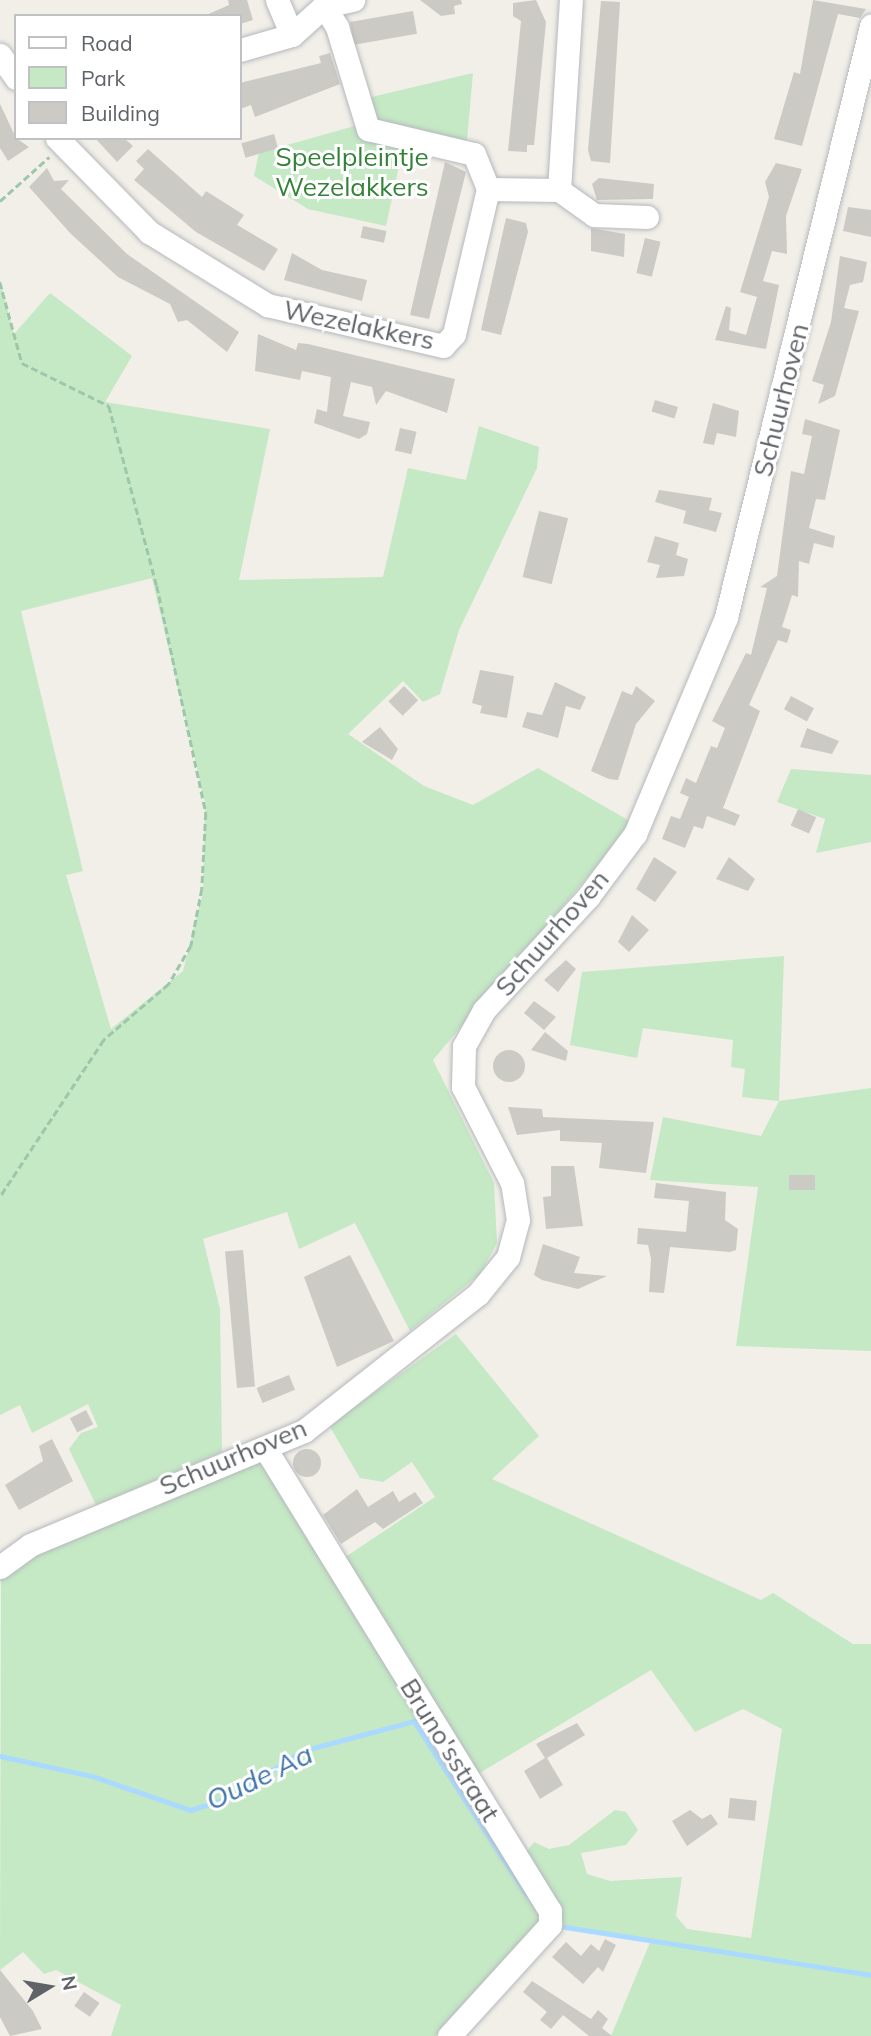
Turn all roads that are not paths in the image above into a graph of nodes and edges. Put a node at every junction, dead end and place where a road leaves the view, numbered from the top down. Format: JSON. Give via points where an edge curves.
{"nodes":[{"id":1,"x":277,"y":0,"type":"edge"},
{"id":2,"x":353,"y":0,"type":"edge"},
{"id":3,"x":571,"y":0,"type":"edge"},
{"id":4,"x":324,"y":6,"type":"junction"},
{"id":5,"x":871,"y":26,"type":"edge"},
{"id":6,"x":292,"y":35,"type":"junction"},
{"id":7,"x":242,"y":49,"type":"edge"},
{"id":8,"x":0,"y":55,"type":"edge"},
{"id":9,"x":14,"y":75,"type":"edge"},
{"id":10,"x":60,"y":142,"type":"edge"},
{"id":11,"x":488,"y":189,"type":"junction"},
{"id":12,"x":559,"y":190,"type":"junction"},
{"id":13,"x":647,"y":218,"type":"dead end"},
{"id":14,"x":265,"y":1448,"type":"junction"},
{"id":15,"x":1,"y":1564,"type":"edge"},
{"id":16,"x":449,"y":2036,"type":"edge"}],
"edges":[{"from":1,"to":6,"type":"street"},
{"from":2,"to":4,"type":"street"},
{"from":3,"to":12,"type":"street"},
{"from":4,"to":6,"type":"street"},
{"from":4,"to":11,"type":"street","via":[[337,27],[368,130],[474,154]]},
{"from":5,"to":14,"type":"street","name":"Schuurhoven","via":[[726,617],[635,834],[588,897],[484,1010],[464,1046],[463,1087],[512,1183],[518,1220],[508,1257],[478,1294],[362,1388],[304,1431]]},
{"from":6,"to":7,"type":"street"},
{"from":8,"to":9,"type":"street"},
{"from":10,"to":11,"type":"street","name":"Wezelakkers","via":[[149,232],[267,305],[443,346],[454,334]]},
{"from":11,"to":12,"type":"street"},
{"from":12,"to":13,"type":"street","via":[[594,215]]},
{"from":14,"to":15,"type":"street","name":"Schuurhoven","via":[[228,1458]]},
{"from":14,"to":16,"type":"street","name":"Bruno'sstraat","via":[[550,1911],[550,1925]]}]}
